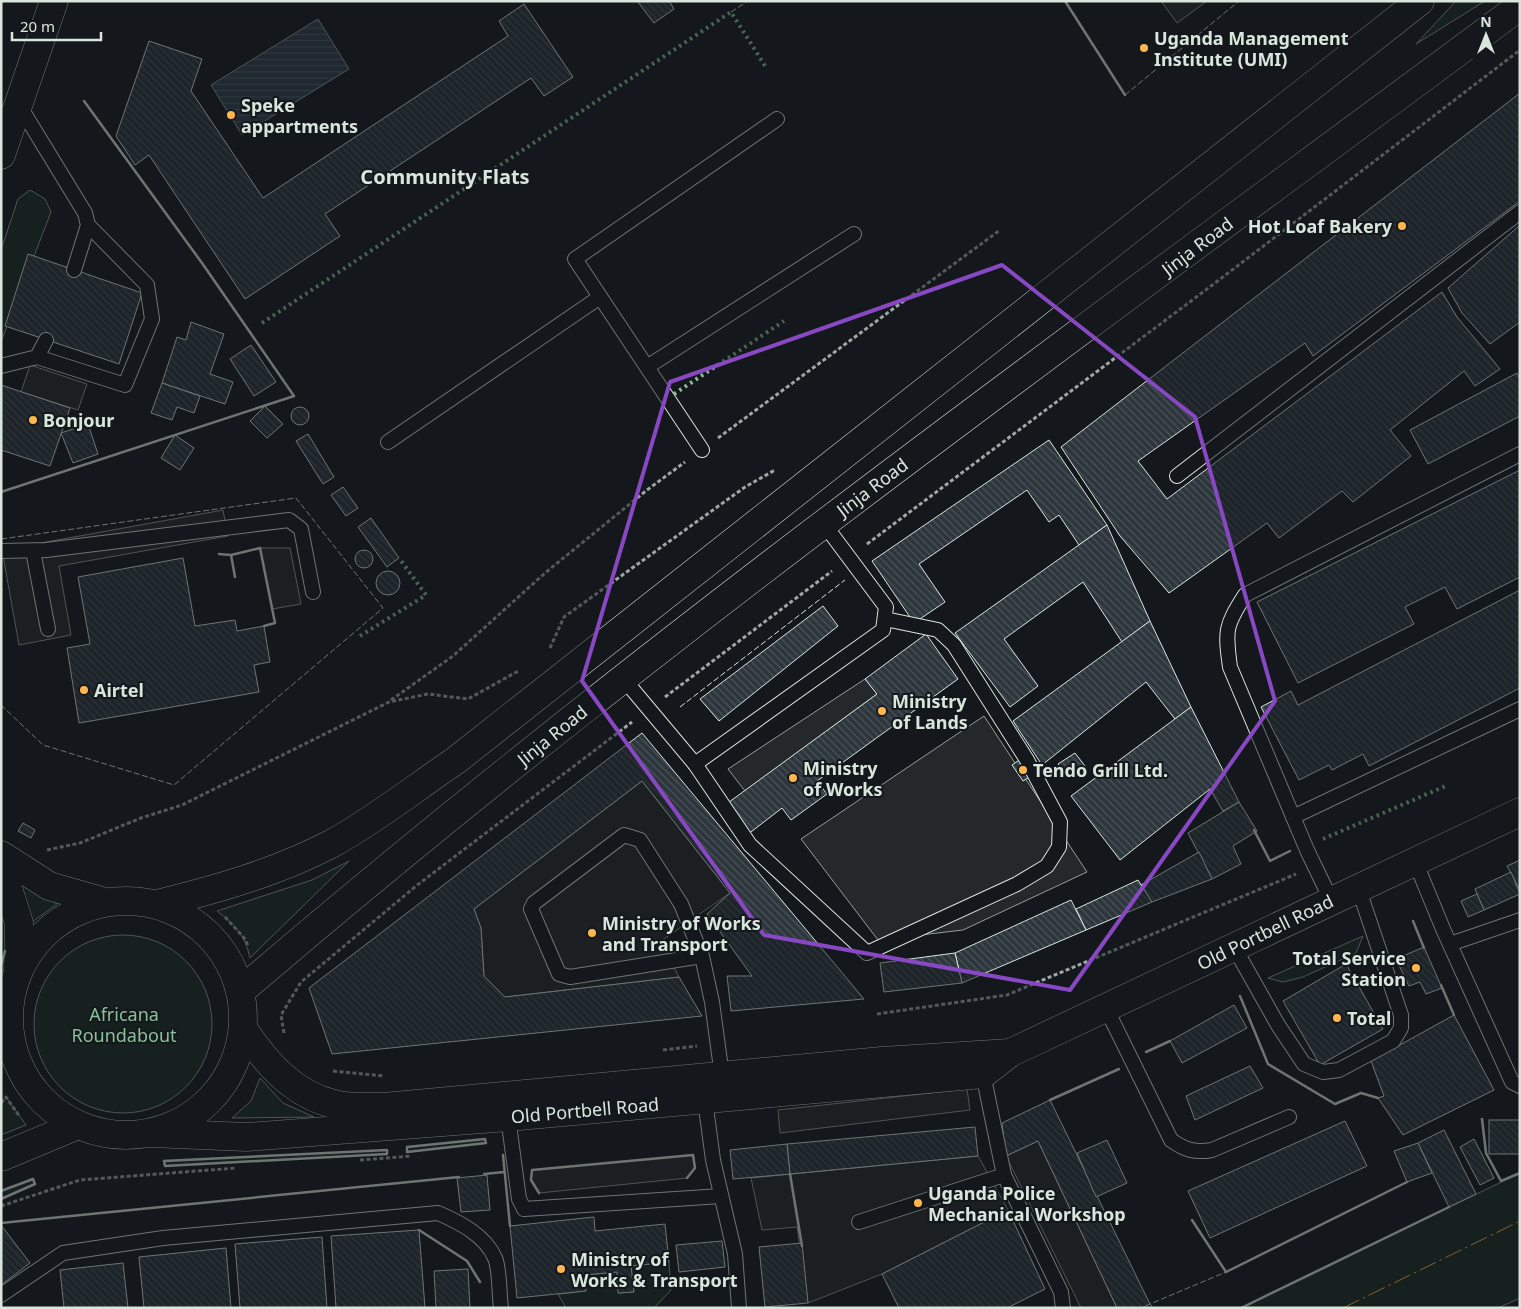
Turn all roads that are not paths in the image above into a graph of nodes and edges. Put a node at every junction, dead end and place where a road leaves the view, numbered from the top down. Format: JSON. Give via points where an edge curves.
{"nodes":[{"id":1,"x":54,"y":1,"type":"edge"},
{"id":2,"x":1420,"y":1,"type":"edge"},
{"id":3,"x":1520,"y":6,"type":"edge"},
{"id":4,"x":18,"y":105,"type":"junction"},
{"id":5,"x":776,"y":118,"type":"dead end"},
{"id":6,"x":1,"y":155,"type":"edge"},
{"id":7,"x":1520,"y":212,"type":"edge"},
{"id":8,"x":88,"y":225,"type":"junction"},
{"id":9,"x":854,"y":234,"type":"dead end"},
{"id":10,"x":74,"y":270,"type":"dead end"},
{"id":11,"x":600,"y":297,"type":"junction"},
{"id":12,"x":46,"y":340,"type":"dead end"},
{"id":13,"x":37,"y":357,"type":"junction"},
{"id":14,"x":1,"y":366,"type":"edge"},
{"id":15,"x":647,"y":367,"type":"junction"},
{"id":16,"x":388,"y":442,"type":"dead end"},
{"id":17,"x":702,"y":450,"type":"dead end"},
{"id":18,"x":1520,"y":454,"type":"edge"},
{"id":19,"x":1177,"y":476,"type":"dead end"},
{"id":20,"x":824,"y":524,"type":"junction"},
{"id":21,"x":1,"y":551,"type":"edge"},
{"id":22,"x":33,"y":551,"type":"junction"},
{"id":23,"x":313,"y":592,"type":"dead end"},
{"id":24,"x":884,"y":618,"type":"junction"},
{"id":25,"x":48,"y":629,"type":"dead end"},
{"id":26,"x":622,"y":677,"type":"junction"},
{"id":27,"x":1520,"y":709,"type":"edge"},
{"id":28,"x":695,"y":764,"type":"junction"},
{"id":29,"x":1520,"y":812,"type":"edge"},
{"id":30,"x":1293,"y":817,"type":"junction"},
{"id":31,"x":3,"y":860,"type":"edge"},
{"id":32,"x":1415,"y":861,"type":"junction"},
{"id":33,"x":1358,"y":887,"type":"junction"},
{"id":34,"x":1331,"y":900,"type":"junction"},
{"id":35,"x":105,"y":902,"type":"junction"},
{"id":36,"x":157,"y":904,"type":"junction"},
{"id":37,"x":1520,"y":920,"type":"edge"},
{"id":38,"x":1450,"y":944,"type":"junction"},
{"id":39,"x":1234,"y":947,"type":"junction"},
{"id":40,"x":702,"y":956,"type":"junction"},
{"id":41,"x":18,"y":971,"type":"junction"},
{"id":42,"x":242,"y":990,"type":"junction"},
{"id":43,"x":1106,"y":1008,"type":"junction"},
{"id":44,"x":244,"y":1030,"type":"junction"},
{"id":45,"x":1010,"y":1052,"type":"junction"},
{"id":46,"x":7,"y":1058,"type":"edge"},
{"id":47,"x":983,"y":1074,"type":"junction"},
{"id":48,"x":722,"y":1076,"type":"junction"},
{"id":49,"x":1520,"y":1086,"type":"edge"},
{"id":50,"x":705,"y":1100,"type":"junction"},
{"id":51,"x":508,"y":1116,"type":"junction"},
{"id":52,"x":1289,"y":1116,"type":"dead end"},
{"id":53,"x":78,"y":1125,"type":"junction"},
{"id":54,"x":151,"y":1133,"type":"junction"},
{"id":55,"x":1,"y":1157,"type":"edge"},
{"id":56,"x":1004,"y":1175,"type":"junction"},
{"id":57,"x":720,"y":1196,"type":"junction"},
{"id":58,"x":859,"y":1222,"type":"dead end"},
{"id":59,"x":1,"y":1295,"type":"edge"},
{"id":60,"x":501,"y":1308,"type":"edge"},
{"id":61,"x":739,"y":1308,"type":"edge"},
{"id":62,"x":1063,"y":1308,"type":"edge"}],
"edges":[{"from":1,"to":4,"type":"main road"},
{"from":2,"to":36,"type":"main road","via":[[454,761],[323,848],[279,868],[220,888]]},
{"from":3,"to":20,"type":"main road","name":"Jinja Road"},
{"from":4,"to":6,"type":"main road"},
{"from":4,"to":8,"type":"lane","via":[[85,212]]},
{"from":5,"to":11,"type":"lane","via":[[575,259]]},
{"from":7,"to":19,"type":"lane"},
{"from":8,"to":10,"type":"lane"},
{"from":8,"to":13,"type":"lane","via":[[147,285],[152,319],[125,385]]},
{"from":9,"to":15,"type":"lane"},
{"from":11,"to":15,"type":"lane"},
{"from":11,"to":16,"type":"lane"},
{"from":12,"to":13,"type":"lane"},
{"from":13,"to":14,"type":"lane"},
{"from":15,"to":17,"type":"lane"},
{"from":18,"to":30,"type":"lane","via":[[1245,595],[1230,619],[1226,637],[1230,667]]},
{"from":20,"to":24,"type":"lane","via":[[886,607]]},
{"from":20,"to":26,"type":"main road","name":"Jinja Road"},
{"from":21,"to":22,"type":"lane"},
{"from":22,"to":23,"type":"lane","via":[[288,520],[301,530]]},
{"from":22,"to":25,"type":"lane"},
{"from":24,"to":28,"type":"lane","via":[[882,630]]},
{"from":24,"to":28,"type":"lane","via":[[938,630],[954,645],[1027,760],[1060,822],[1059,847],[1047,866],[1017,884],[867,953],[750,845]]},
{"from":26,"to":28,"type":"lane"},
{"from":26,"to":42,"type":"main road","name":"Jinja Road","via":[[396,859]]},
{"from":27,"to":30,"type":"lane"},
{"from":29,"to":32,"type":"main road","name":"Old Portbell Road"},
{"from":30,"to":34,"type":"lane"},
{"from":31,"to":35,"type":"main road","via":[[49,886]]},
{"from":31,"to":41,"type":"main road","via":[[19,923]]},
{"from":32,"to":33,"type":"main road","name":"Old Portbell Road"},
{"from":32,"to":38,"type":"lane"},
{"from":33,"to":34,"type":"main road","name":"Old Portbell Road"},
{"from":33,"to":39,"type":"lane","via":[[1401,1015],[1401,1028],[1393,1041],[1339,1070],[1324,1072],[1304,1064]]},
{"from":34,"to":39,"type":"main road","name":"Old Portbell Road"},
{"from":35,"to":36,"type":"main road"},
{"from":35,"to":41,"type":"main road","via":[[69,915],[38,939]]},
{"from":36,"to":42,"type":"main road","via":[[195,922],[224,952]]},
{"from":37,"to":38,"type":"lane"},
{"from":38,"to":49,"type":"lane","via":[[1512,1082]]},
{"from":39,"to":43,"type":"main road","name":"Old Portbell Road"},
{"from":40,"to":40,"type":"lane","via":[[681,904],[640,840],[634,837],[624,835],[531,909],[558,974],[563,976]]},
{"from":40,"to":48,"type":"lane"},
{"from":41,"to":46,"type":"main road","via":[[8,1010]]},
{"from":42,"to":44,"type":"main road"},
{"from":43,"to":45,"type":"main road","name":"Old Portbell Road"},
{"from":43,"to":52,"type":"lane","via":[[1171,1140],[1183,1148],[1199,1152],[1212,1150]]},
{"from":44,"to":48,"type":"main road","name":"Old Portbell Road","via":[[259,1053],[301,1091],[334,1104],[384,1107]]},
{"from":44,"to":54,"type":"main road","via":[[234,1065],[215,1096],[186,1120]]},
{"from":45,"to":47,"type":"main road","name":"Old Portbell Road"},
{"from":45,"to":48,"type":"main road","name":"Old Portbell Road"},
{"from":46,"to":53,"type":"main road","via":[[48,1107]]},
{"from":47,"to":50,"type":"main road","name":"Old Portbell Road"},
{"from":47,"to":56,"type":"lane"},
{"from":50,"to":51,"type":"main road","name":"Old Portbell Road"},
{"from":50,"to":57,"type":"lane"},
{"from":51,"to":54,"type":"main road","name":"Old Portbell Road","via":[[247,1137]]},
{"from":51,"to":57,"type":"lane","via":[[519,1199],[524,1209]]},
{"from":53,"to":54,"type":"main road","via":[[114,1135]]},
{"from":53,"to":55,"type":"main road"},
{"from":56,"to":58,"type":"lane"},
{"from":56,"to":62,"type":"lane","via":[[1061,1292]]},
{"from":57,"to":61,"type":"lane","via":[[735,1254]]},
{"from":59,"to":60,"type":"lane","via":[[63,1253],[163,1238],[438,1213],[475,1234],[495,1258]]}]}
